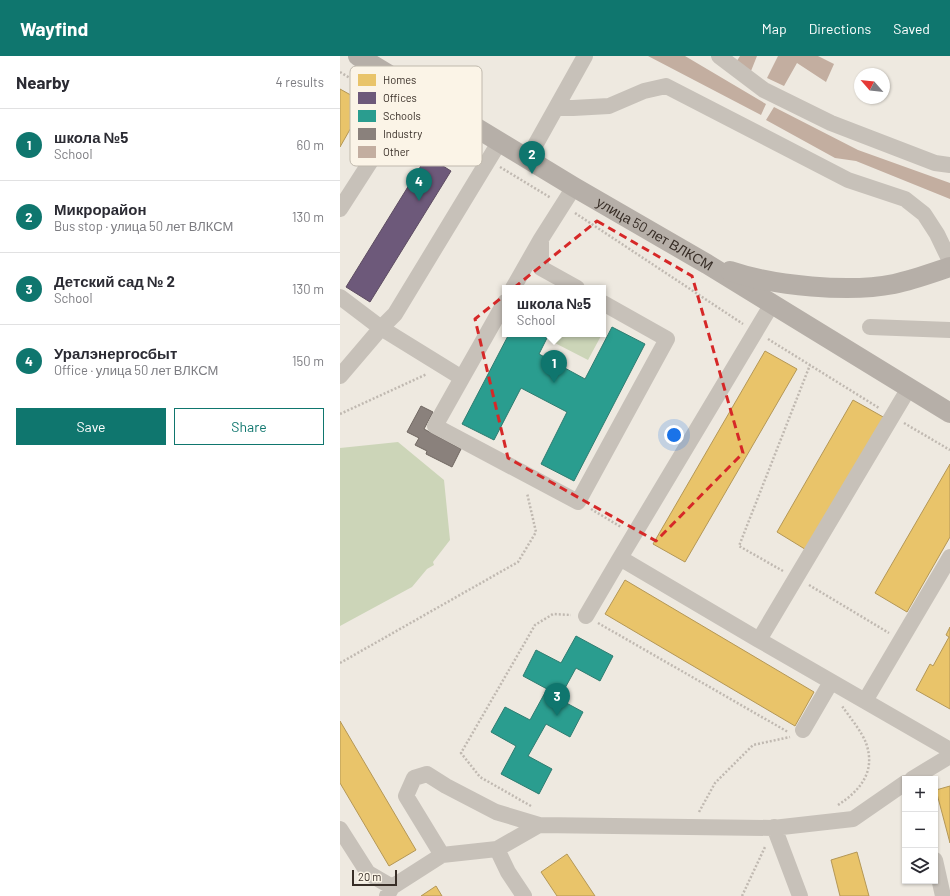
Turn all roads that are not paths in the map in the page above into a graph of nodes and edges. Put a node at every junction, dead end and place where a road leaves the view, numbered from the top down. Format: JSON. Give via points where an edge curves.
{"nodes":[{"id":1,"x":358,"y":56,"type":"edge"},
{"id":2,"x":585,"y":56,"type":"edge"},
{"id":3,"x":719,"y":56,"type":"edge"},
{"id":4,"x":375,"y":66,"type":"edge"},
{"id":5,"x":557,"y":108,"type":"junction"},
{"id":6,"x":482,"y":130,"type":"edge"},
{"id":7,"x":500,"y":141,"type":"junction"},
{"id":8,"x":528,"y":158,"type":"junction"},
{"id":9,"x":950,"y":165,"type":"edge"},
{"id":10,"x":367,"y":166,"type":"edge"},
{"id":11,"x":574,"y":187,"type":"junction"},
{"id":12,"x":340,"y":208,"type":"edge"},
{"id":13,"x":541,"y":239,"type":"junction"},
{"id":14,"x":950,"y":261,"type":"edge"},
{"id":15,"x":708,"y":264,"type":"junction"},
{"id":16,"x":950,"y":267,"type":"edge"},
{"id":17,"x":515,"y":285,"type":"edge"},
{"id":18,"x":572,"y":285,"type":"edge"},
{"id":19,"x":340,"y":297,"type":"edge"},
{"id":20,"x":772,"y":304,"type":"junction"},
{"id":21,"x":606,"y":305,"type":"edge"},
{"id":22,"x":502,"y":307,"type":"edge"},
{"id":23,"x":870,"y":327,"type":"dead end"},
{"id":24,"x":381,"y":328,"type":"junction"},
{"id":25,"x":950,"y":330,"type":"edge"},
{"id":26,"x":340,"y":376,"type":"edge"},
{"id":27,"x":462,"y":378,"type":"junction"},
{"id":28,"x":909,"y":388,"type":"junction"},
{"id":29,"x":950,"y":413,"type":"edge"},
{"id":30,"x":950,"y":557,"type":"edge"},
{"id":31,"x":620,"y":558,"type":"junction"},
{"id":32,"x":586,"y":616,"type":"road end"},
{"id":33,"x":759,"y":640,"type":"junction"},
{"id":34,"x":831,"y":682,"type":"junction"},
{"id":35,"x":865,"y":701,"type":"junction"},
{"id":36,"x":798,"y":733,"type":"road end"},
{"id":37,"x":950,"y":750,"type":"edge"},
{"id":38,"x":950,"y":756,"type":"edge"},
{"id":39,"x":918,"y":776,"type":"edge"},
{"id":40,"x":902,"y":787,"type":"edge"},
{"id":41,"x":540,"y":825,"type":"junction"},
{"id":42,"x":774,"y":827,"type":"junction"},
{"id":43,"x":340,"y":829,"type":"edge"},
{"id":44,"x":497,"y":849,"type":"junction"},
{"id":45,"x":442,"y":855,"type":"junction"},
{"id":46,"x":938,"y":874,"type":"edge"},
{"id":47,"x":389,"y":892,"type":"edge"},
{"id":48,"x":524,"y":896,"type":"edge"},
{"id":49,"x":800,"y":896,"type":"edge"},
{"id":50,"x":943,"y":896,"type":"edge"}],
"edges":[{"from":1,"to":4,"type":"main road","name":"улица 50 лет ВЛКСМ"},
{"from":2,"to":5,"type":"street"},
{"from":3,"to":9,"type":"street","via":[[764,90],[831,123],[935,163]]},
{"from":5,"to":8,"type":"street"},
{"from":5,"to":14,"type":"street","via":[[609,106],[644,91],[666,86],[848,180],[905,199],[924,214]]},
{"from":6,"to":7,"type":"main road","name":"улица 50 лет ВЛКСМ"},
{"from":7,"to":8,"type":"main road","name":"улица 50 лет ВЛКСМ"},
{"from":7,"to":24,"type":"street","via":[[395,314]]},
{"from":8,"to":11,"type":"main road","name":"улица 50 лет ВЛКСМ"},
{"from":10,"to":12,"type":"street"},
{"from":11,"to":13,"type":"street"},
{"from":11,"to":15,"type":"main road","name":"улица 50 лет ВЛКСМ"},
{"from":13,"to":17,"type":"street"},
{"from":13,"to":18,"type":"street","via":[[541,268]]},
{"from":15,"to":16,"type":"main road","via":[[742,275],[774,281],[841,288],[893,284]]},
{"from":15,"to":20,"type":"main road","name":"улица 50 лет ВЛКСМ"},
{"from":19,"to":24,"type":"street"},
{"from":20,"to":28,"type":"main road","name":"улица 50 лет ВЛКСМ"},
{"from":20,"to":31,"type":"street"},
{"from":21,"to":27,"type":"street","via":[[667,339],[578,502],[435,426]]},
{"from":22,"to":27,"type":"street"},
{"from":23,"to":25,"type":"street"},
{"from":24,"to":26,"type":"street"},
{"from":24,"to":27,"type":"street"},
{"from":28,"to":29,"type":"main road","name":"улица 50 лет ВЛКСМ"},
{"from":28,"to":33,"type":"street"},
{"from":30,"to":35,"type":"street"},
{"from":31,"to":32,"type":"street"},
{"from":31,"to":33,"type":"street"},
{"from":33,"to":34,"type":"street"},
{"from":34,"to":35,"type":"street"},
{"from":34,"to":36,"type":"street"},
{"from":35,"to":37,"type":"street"},
{"from":38,"to":39,"type":"street"},
{"from":40,"to":42,"type":"street","via":[[853,819]]},
{"from":41,"to":42,"type":"street"},
{"from":41,"to":44,"type":"street"},
{"from":41,"to":45,"type":"street","via":[[496,812],[427,774],[414,778],[406,796]]},
{"from":42,"to":49,"type":"street"},
{"from":43,"to":47,"type":"street","via":[[368,874]]},
{"from":44,"to":45,"type":"street"},
{"from":44,"to":48,"type":"street"},
{"from":45,"to":47,"type":"street"},
{"from":46,"to":50,"type":"street"}]}
